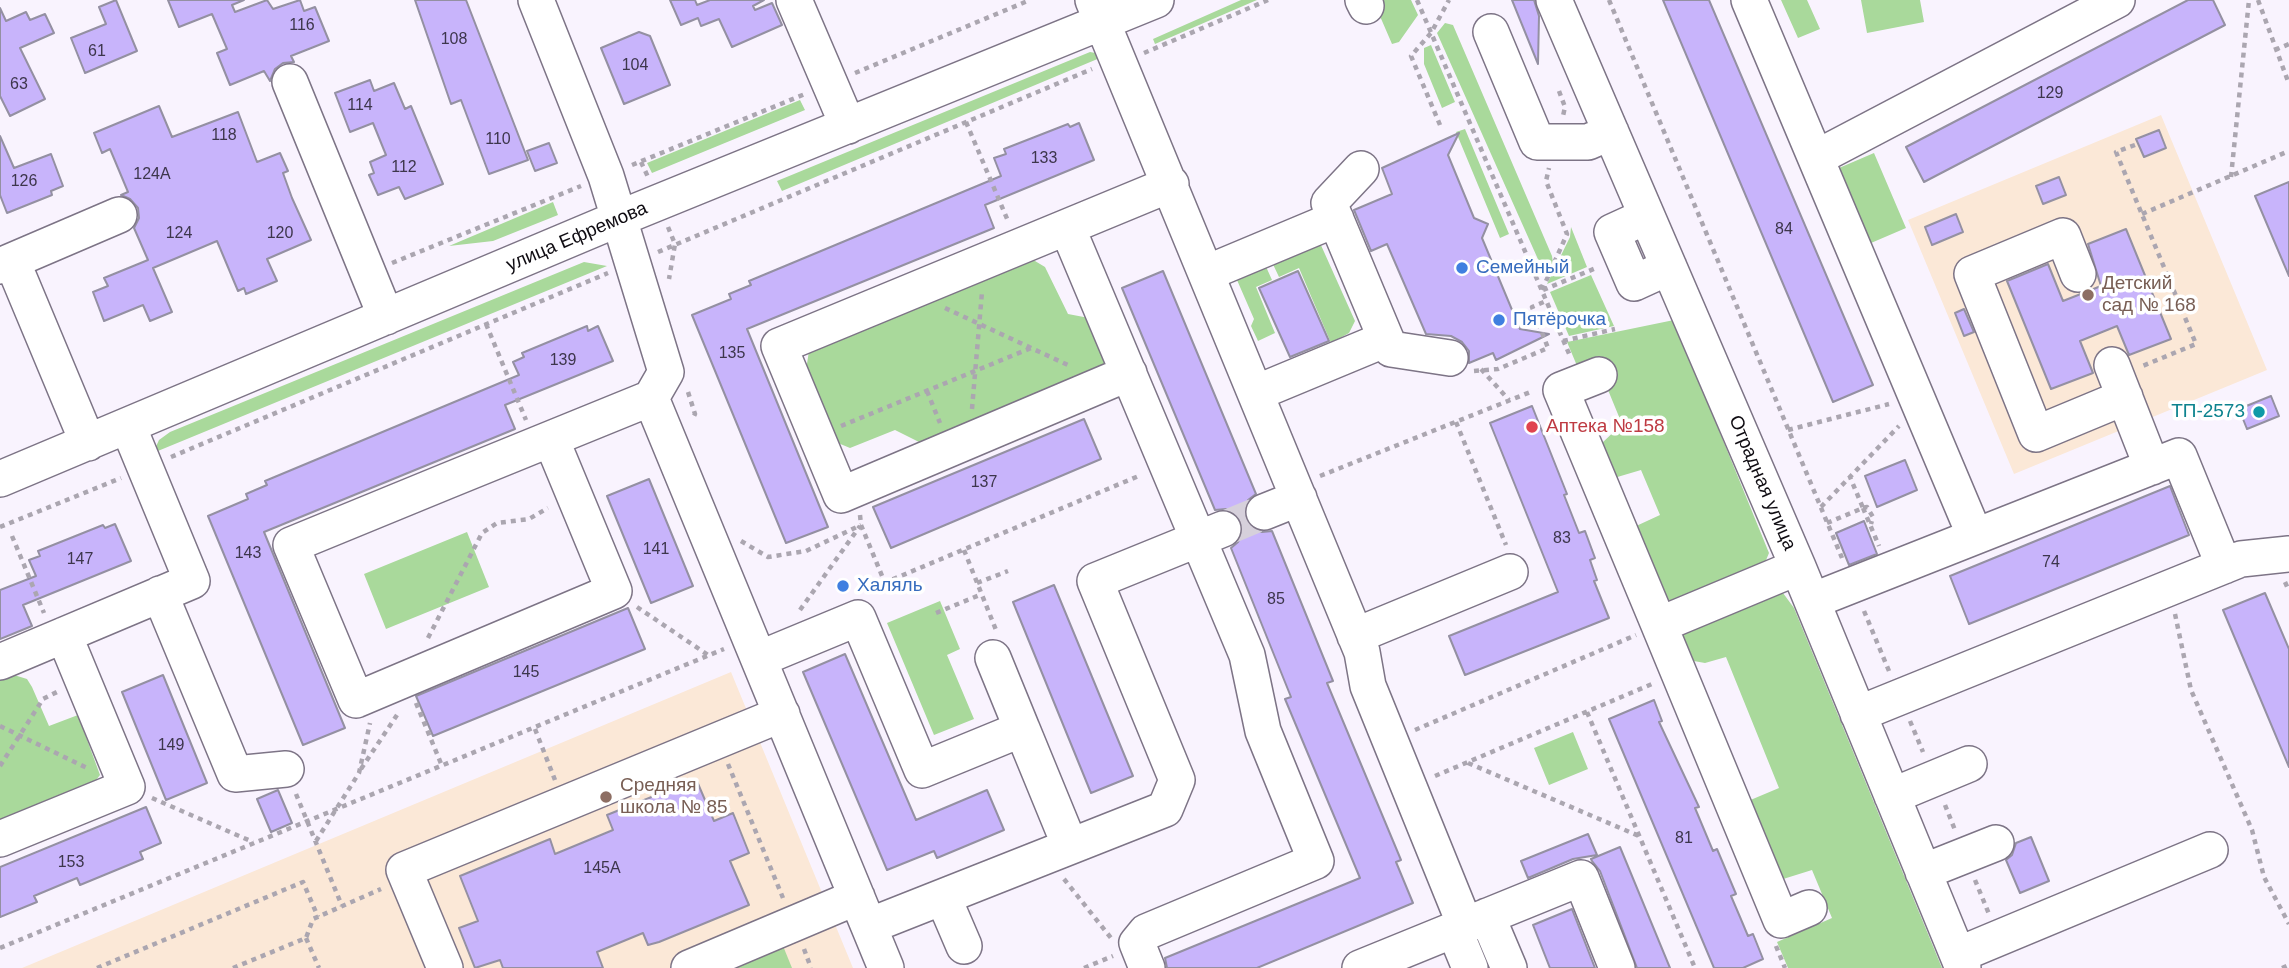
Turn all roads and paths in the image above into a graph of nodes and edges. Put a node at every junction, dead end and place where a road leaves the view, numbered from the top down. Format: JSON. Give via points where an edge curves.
{"nodes":[{"id":1,"x":536,"y":0,"type":"edge"},
{"id":2,"x":794,"y":0,"type":"edge"},
{"id":3,"x":1030,"y":0,"type":"edge"},
{"id":4,"x":1157,"y":0,"type":"edge"},
{"id":5,"x":1268,"y":0,"type":"edge"},
{"id":6,"x":1417,"y":0,"type":"edge"},
{"id":7,"x":1449,"y":0,"type":"edge"},
{"id":8,"x":1554,"y":0,"type":"edge"},
{"id":9,"x":1609,"y":0,"type":"edge"},
{"id":10,"x":1749,"y":0,"type":"edge"},
{"id":11,"x":2118,"y":0,"type":"edge"},
{"id":12,"x":2249,"y":0,"type":"edge"},
{"id":13,"x":2259,"y":0,"type":"edge"},
{"id":14,"x":1098,"y":11,"type":"edge"},
{"id":15,"x":1491,"y":32,"type":"dead end"},
{"id":16,"x":1431,"y":33,"type":"junction"},
{"id":17,"x":2289,"y":44,"type":"edge"},
{"id":18,"x":2275,"y":50,"type":"junction"},
{"id":19,"x":1120,"y":63,"type":"junction"},
{"id":20,"x":290,"y":82,"type":"dead end"},
{"id":21,"x":830,"y":83,"type":"junction"},
{"id":22,"x":2289,"y":84,"type":"edge"},
{"id":23,"x":1565,"y":107,"type":"dead end"},
{"id":24,"x":966,"y":122,"type":"junction"},
{"id":25,"x":848,"y":125,"type":"junction"},
{"id":26,"x":1440,"y":125,"type":"dead end"},
{"id":27,"x":1611,"y":132,"type":"junction"},
{"id":28,"x":1555,"y":143,"type":"junction"},
{"id":29,"x":2134,"y":145,"type":"dead end"},
{"id":30,"x":2289,"y":151,"type":"edge"},
{"id":31,"x":1816,"y":158,"type":"junction"},
{"id":32,"x":1361,"y":169,"type":"dead end"},
{"id":33,"x":606,"y":176,"type":"junction"},
{"id":34,"x":2231,"y":177,"type":"junction"},
{"id":35,"x":1171,"y":184,"type":"junction"},
{"id":36,"x":2142,"y":214,"type":"junction"},
{"id":37,"x":119,"y":215,"type":"dead end"},
{"id":38,"x":1647,"y":216,"type":"junction"},
{"id":39,"x":620,"y":218,"type":"junction"},
{"id":40,"x":1336,"y":219,"type":"junction"},
{"id":41,"x":1067,"y":227,"type":"junction"},
{"id":42,"x":1019,"y":247,"type":"junction"},
{"id":43,"x":1623,"y":257,"type":"junction"},
{"id":44,"x":985,"y":261,"type":"junction"},
{"id":45,"x":634,"y":262,"type":"junction"},
{"id":46,"x":6,"y":264,"type":"edge"},
{"id":47,"x":1669,"y":267,"type":"junction"},
{"id":48,"x":368,"y":272,"type":"junction"},
{"id":49,"x":1207,"y":273,"type":"junction"},
{"id":50,"x":2078,"y":274,"type":"dead end"},
{"id":51,"x":1542,"y":290,"type":"junction"},
{"id":52,"x":911,"y":291,"type":"junction"},
{"id":53,"x":1546,"y":301,"type":"junction"},
{"id":54,"x":387,"y":317,"type":"junction"},
{"id":55,"x":486,"y":324,"type":"junction"},
{"id":56,"x":980,"y":324,"type":"junction"},
{"id":57,"x":1615,"y":329,"type":"dead end"},
{"id":58,"x":1386,"y":340,"type":"junction"},
{"id":59,"x":1563,"y":341,"type":"junction"},
{"id":60,"x":1031,"y":348,"type":"junction"},
{"id":61,"x":1465,"y":363,"type":"junction"},
{"id":62,"x":975,"y":371,"type":"junction"},
{"id":63,"x":1118,"y":378,"type":"junction"},
{"id":64,"x":1590,"y":378,"type":"joint"},
{"id":65,"x":2118,"y":380,"type":"junction"},
{"id":66,"x":1545,"y":386,"type":"dead end"},
{"id":67,"x":1256,"y":393,"type":"junction"},
{"id":68,"x":651,"y":398,"type":"junction"},
{"id":69,"x":1509,"y":400,"type":"junction"},
{"id":70,"x":1891,"y":404,"type":"dead end"},
{"id":71,"x":1456,"y":422,"type":"junction"},
{"id":72,"x":1901,"y":424,"type":"dead end"},
{"id":73,"x":128,"y":426,"type":"junction"},
{"id":74,"x":1788,"y":429,"type":"junction"},
{"id":75,"x":816,"y":436,"type":"junction"},
{"id":76,"x":970,"y":441,"type":"junction"},
{"id":77,"x":544,"y":442,"type":"junction"},
{"id":78,"x":88,"y":443,"type":"junction"},
{"id":79,"x":1167,"y":464,"type":"junction"},
{"id":80,"x":2152,"y":467,"type":"junction"},
{"id":81,"x":145,"y":468,"type":"junction"},
{"id":82,"x":1850,"y":477,"type":"junction"},
{"id":83,"x":0,"y":479,"type":"edge"},
{"id":84,"x":569,"y":484,"type":"junction"},
{"id":85,"x":858,"y":488,"type":"junction"},
{"id":86,"x":1296,"y":492,"type":"junction"},
{"id":87,"x":1821,"y":507,"type":"junction"},
{"id":88,"x":1863,"y":508,"type":"junction"},
{"id":89,"x":1264,"y":512,"type":"tunnel mouth"},
{"id":90,"x":1827,"y":523,"type":"junction"},
{"id":91,"x":861,"y":525,"type":"junction"},
{"id":92,"x":0,"y":527,"type":"edge"},
{"id":93,"x":1211,"y":534,"type":"junction"},
{"id":94,"x":12,"y":536,"type":"dead end"},
{"id":95,"x":1975,"y":536,"type":"junction"},
{"id":96,"x":739,"y":540,"type":"dead end"},
{"id":97,"x":2288,"y":556,"type":"edge"},
{"id":98,"x":1510,"y":564,"type":"joint"},
{"id":99,"x":2224,"y":566,"type":"junction"},
{"id":100,"x":1798,"y":567,"type":"junction"},
{"id":101,"x":1889,"y":570,"type":"junction"},
{"id":102,"x":1008,"y":571,"type":"dead end"},
{"id":103,"x":885,"y":583,"type":"junction"},
{"id":104,"x":977,"y":583,"type":"dead end"},
{"id":105,"x":1853,"y":584,"type":"junction"},
{"id":106,"x":2169,"y":588,"type":"junction"},
{"id":107,"x":614,"y":591,"type":"junction"},
{"id":108,"x":862,"y":593,"type":"dead end"},
{"id":109,"x":160,"y":594,"type":"junction"},
{"id":110,"x":982,"y":594,"type":"dead end"},
{"id":111,"x":1812,"y":601,"type":"junction"},
{"id":112,"x":936,"y":613,"type":"dead end"},
{"id":113,"x":792,"y":621,"type":"dead end"},
{"id":114,"x":1659,"y":625,"type":"junction"},
{"id":115,"x":1355,"y":636,"type":"junction"},
{"id":116,"x":60,"y":637,"type":"junction"},
{"id":117,"x":755,"y":649,"type":"junction"},
{"id":118,"x":709,"y":656,"type":"junction"},
{"id":119,"x":993,"y":658,"type":"dead end"},
{"id":120,"x":0,"y":662,"type":"edge"},
{"id":121,"x":1679,"y":673,"type":"junction"},
{"id":122,"x":83,"y":681,"type":"junction"},
{"id":123,"x":409,"y":686,"type":"junction"},
{"id":124,"x":369,"y":695,"type":"junction"},
{"id":125,"x":1900,"y":696,"type":"junction"},
{"id":126,"x":1587,"y":712,"type":"junction"},
{"id":127,"x":782,"y":714,"type":"junction"},
{"id":128,"x":1858,"y":714,"type":"junction"},
{"id":129,"x":535,"y":729,"type":"junction"},
{"id":130,"x":1022,"y":729,"type":"junction"},
{"id":131,"x":1391,"y":740,"type":"junction"},
{"id":132,"x":718,"y":741,"type":"junction"},
{"id":133,"x":1467,"y":762,"type":"junction"},
{"id":134,"x":1969,"y":764,"type":"dead end"},
{"id":135,"x":0,"y":766,"type":"edge"},
{"id":136,"x":442,"y":766,"type":"junction"},
{"id":137,"x":286,"y":769,"type":"joint"},
{"id":138,"x":359,"y":773,"type":"junction"},
{"id":139,"x":1934,"y":779,"type":"junction"},
{"id":140,"x":1409,"y":787,"type":"junction"},
{"id":141,"x":1892,"y":796,"type":"junction"},
{"id":142,"x":564,"y":804,"type":"junction"},
{"id":143,"x":336,"y":809,"type":"junction"},
{"id":144,"x":307,"y":821,"type":"junction"},
{"id":145,"x":1639,"y":836,"type":"junction"},
{"id":146,"x":0,"y":839,"type":"edge"},
{"id":147,"x":316,"y":841,"type":"junction"},
{"id":148,"x":1980,"y":849,"type":"junction"},
{"id":149,"x":1058,"y":850,"type":"junction"},
{"id":150,"x":2210,"y":850,"type":"dead end"},
{"id":151,"x":1923,"y":872,"type":"junction"},
{"id":152,"x":408,"y":878,"type":"junction"},
{"id":153,"x":943,"y":897,"type":"junction"},
{"id":154,"x":342,"y":906,"type":"junction"},
{"id":155,"x":1809,"y":908,"type":"dead end"},
{"id":156,"x":863,"y":911,"type":"junction"},
{"id":157,"x":317,"y":917,"type":"junction"},
{"id":158,"x":1469,"y":923,"type":"junction"},
{"id":159,"x":794,"y":924,"type":"junction"},
{"id":160,"x":2289,"y":924,"type":"edge"},
{"id":161,"x":306,"y":938,"type":"junction"},
{"id":162,"x":1999,"y":938,"type":"junction"},
{"id":163,"x":1114,"y":942,"type":"dead end"},
{"id":164,"x":964,"y":946,"type":"dead end"},
{"id":165,"x":0,"y":948,"type":"edge"},
{"id":166,"x":1960,"y":962,"type":"edge"},
{"id":167,"x":2289,"y":965,"type":"edge"},
{"id":168,"x":97,"y":968,"type":"edge"},
{"id":169,"x":233,"y":968,"type":"edge"},
{"id":170,"x":319,"y":968,"type":"edge"},
{"id":171,"x":445,"y":968,"type":"edge"},
{"id":172,"x":689,"y":968,"type":"edge"},
{"id":173,"x":811,"y":968,"type":"edge"},
{"id":174,"x":886,"y":968,"type":"edge"},
{"id":175,"x":1147,"y":968,"type":"edge"},
{"id":176,"x":1360,"y":968,"type":"edge"},
{"id":177,"x":1470,"y":968,"type":"edge"},
{"id":178,"x":1508,"y":968,"type":"edge"},
{"id":179,"x":1618,"y":968,"type":"edge"},
{"id":180,"x":1695,"y":968,"type":"edge"},
{"id":181,"x":2283,"y":968,"type":"edge"}],
"edges":[{"from":1,"to":33,"type":"street"},
{"from":2,"to":21,"type":"street"},
{"from":3,"to":21,"type":"path"},
{"from":4,"to":14,"type":"street","name":"улица Ефремова"},
{"from":5,"to":19,"type":"path"},
{"from":6,"to":16,"type":"path"},
{"from":7,"to":16,"type":"path"},
{"from":8,"to":27,"type":"street","name":"Отрадная улица"},
{"from":9,"to":74,"type":"path"},
{"from":10,"to":31,"type":"street"},
{"from":11,"to":31,"type":"street"},
{"from":12,"to":34,"type":"path"},
{"from":13,"to":18,"type":"path"},
{"from":14,"to":19,"type":"street"},
{"from":14,"to":25,"type":"street","name":"улица Ефремова"},
{"from":15,"to":28,"type":"street","via":[[1536,142]]},
{"from":16,"to":26,"type":"path","via":[[1411,56]]},
{"from":16,"to":51,"type":"path"},
{"from":17,"to":18,"type":"path"},
{"from":18,"to":22,"type":"path"},
{"from":19,"to":24,"type":"path","via":[[1097,67]]},
{"from":19,"to":35,"type":"street"},
{"from":20,"to":48,"type":"street"},
{"from":21,"to":25,"type":"street"},
{"from":21,"to":33,"type":"path"},
{"from":23,"to":28,"type":"path"},
{"from":24,"to":42,"type":"path"},
{"from":24,"to":45,"type":"path"},
{"from":25,"to":39,"type":"street","name":"улица Ефремова"},
{"from":27,"to":28,"type":"street","via":[[1588,142]]},
{"from":27,"to":38,"type":"street","name":"Отрадная улица"},
{"from":28,"to":51,"type":"path","via":[[1546,181],[1567,234]]},
{"from":29,"to":36,"type":"path","via":[[2116,152]]},
{"from":30,"to":34,"type":"path"},
{"from":31,"to":95,"type":"street"},
{"from":32,"to":40,"type":"street","via":[[1329,202]]},
{"from":33,"to":39,"type":"street"},
{"from":33,"to":48,"type":"path"},
{"from":34,"to":36,"type":"path"},
{"from":35,"to":41,"type":"street"},
{"from":35,"to":49,"type":"street"},
{"from":36,"to":65,"type":"path","via":[[2196,344]]},
{"from":37,"to":46,"type":"street"},
{"from":38,"to":43,"type":"street","via":[[1612,232]]},
{"from":38,"to":47,"type":"street","name":"Отрадная улица"},
{"from":39,"to":45,"type":"street"},
{"from":39,"to":54,"type":"street","name":"улица Ефремова"},
{"from":40,"to":49,"type":"street"},
{"from":40,"to":58,"type":"street"},
{"from":41,"to":42,"type":"street"},
{"from":41,"to":63,"type":"street"},
{"from":42,"to":44,"type":"street"},
{"from":43,"to":47,"type":"street","via":[[1634,283]]},
{"from":43,"to":51,"type":"path"},
{"from":44,"to":52,"type":"street"},
{"from":44,"to":56,"type":"path"},
{"from":45,"to":55,"type":"path"},
{"from":45,"to":68,"type":"street","via":[[666,372]]},
{"from":46,"to":78,"type":"street"},
{"from":47,"to":100,"type":"street","name":"Отрадная улица"},
{"from":48,"to":54,"type":"street"},
{"from":49,"to":67,"type":"street"},
{"from":50,"to":65,"type":"street","via":[[2063,236],[1972,274],[2036,434]]},
{"from":51,"to":53,"type":"path"},
{"from":52,"to":56,"type":"path"},
{"from":52,"to":75,"type":"street","via":[[779,346]]},
{"from":53,"to":59,"type":"path"},
{"from":53,"to":61,"type":"path","via":[[1532,307],[1548,348],[1498,369]]},
{"from":54,"to":73,"type":"street","name":"улица Ефремова"},
{"from":55,"to":77,"type":"path"},
{"from":55,"to":81,"type":"path"},
{"from":56,"to":60,"type":"path"},
{"from":56,"to":62,"type":"path"},
{"from":57,"to":59,"type":"path"},
{"from":58,"to":61,"type":"street","via":[[1391,349]]},
{"from":58,"to":67,"type":"street"},
{"from":59,"to":64,"type":"path"},
{"from":60,"to":62,"type":"path"},
{"from":60,"to":63,"type":"path"},
{"from":61,"to":69,"type":"path"},
{"from":62,"to":75,"type":"path"},
{"from":62,"to":76,"type":"path"},
{"from":63,"to":76,"type":"street"},
{"from":63,"to":79,"type":"street"},
{"from":64,"to":114,"type":"street","via":[[1561,390]]},
{"from":65,"to":80,"type":"street"},
{"from":66,"to":69,"type":"path"},
{"from":67,"to":86,"type":"street"},
{"from":68,"to":77,"type":"street"},
{"from":68,"to":117,"type":"street"},
{"from":69,"to":71,"type":"path"},
{"from":70,"to":74,"type":"path"},
{"from":71,"to":86,"type":"path"},
{"from":71,"to":98,"type":"path"},
{"from":72,"to":82,"type":"path"},
{"from":73,"to":78,"type":"street","name":"улица Ефремова"},
{"from":73,"to":81,"type":"street"},
{"from":74,"to":87,"type":"path"},
{"from":75,"to":85,"type":"street","via":[[841,495]]},
{"from":76,"to":85,"type":"street"},
{"from":77,"to":84,"type":"street"},
{"from":77,"to":124,"type":"street","via":[[292,545],[356,700]]},
{"from":78,"to":83,"type":"street","name":"улица Ефремова"},
{"from":79,"to":93,"type":"street"},
{"from":79,"to":103,"type":"path"},
{"from":80,"to":95,"type":"street"},
{"from":80,"to":99,"type":"street","via":[[2179,456]]},
{"from":81,"to":92,"type":"path"},
{"from":81,"to":109,"type":"street","via":[[192,580]]},
{"from":82,"to":87,"type":"path"},
{"from":82,"to":88,"type":"path"},
{"from":84,"to":107,"type":"street"},
{"from":84,"to":123,"type":"path","via":[[545,512],[497,523],[482,533]]},
{"from":85,"to":91,"type":"path"},
{"from":86,"to":89,"type":"street"},
{"from":86,"to":115,"type":"street"},
{"from":87,"to":90,"type":"path"},
{"from":88,"to":90,"type":"path"},
{"from":88,"to":101,"type":"path","via":[[1873,517],[1870,524]]},
{"from":90,"to":105,"type":"path"},
{"from":91,"to":96,"type":"path","via":[[806,551],[768,558]]},
{"from":91,"to":103,"type":"path"},
{"from":91,"to":113,"type":"path"},
{"from":93,"to":149,"type":"street","via":[[1095,581],[1177,780],[1165,809]]},
{"from":93,"to":175,"type":"street","via":[[1247,655],[1263,731],[1316,861],[1146,932],[1137,943]]},
{"from":94,"to":116,"type":"path"},
{"from":95,"to":101,"type":"street"},
{"from":97,"to":99,"type":"street","via":[[2241,559]]},
{"from":98,"to":115,"type":"street"},
{"from":99,"to":106,"type":"street"},
{"from":100,"to":111,"type":"street","name":"Отрадная улица"},
{"from":100,"to":114,"type":"street"},
{"from":101,"to":105,"type":"street"},
{"from":102,"to":104,"type":"path"},
{"from":103,"to":108,"type":"path"},
{"from":105,"to":111,"type":"street"},
{"from":105,"to":125,"type":"path"},
{"from":106,"to":125,"type":"street"},
{"from":106,"to":160,"type":"path","via":[[2191,690],[2252,830],[2264,877]]},
{"from":107,"to":118,"type":"path"},
{"from":107,"to":123,"type":"street"},
{"from":109,"to":116,"type":"street"},
{"from":109,"to":137,"type":"street","via":[[235,774]]},
{"from":110,"to":112,"type":"path"},
{"from":111,"to":128,"type":"street","name":"Отрадная улица"},
{"from":114,"to":121,"type":"street"},
{"from":114,"to":131,"type":"path"},
{"from":115,"to":131,"type":"street","via":[[1368,686]]},
{"from":116,"to":120,"type":"street"},
{"from":116,"to":122,"type":"street"},
{"from":117,"to":118,"type":"path"},
{"from":117,"to":127,"type":"street"},
{"from":117,"to":130,"type":"street","via":[[858,618],[922,769]]},
{"from":118,"to":129,"type":"path"},
{"from":119,"to":130,"type":"street"},
{"from":121,"to":126,"type":"path"},
{"from":121,"to":155,"type":"street","via":[[1781,920]]},
{"from":122,"to":135,"type":"path","via":[[43,699]]},
{"from":122,"to":146,"type":"street","via":[[127,787]]},
{"from":123,"to":124,"type":"street"},
{"from":123,"to":136,"type":"path"},
{"from":123,"to":138,"type":"path"},
{"from":124,"to":138,"type":"path","via":[[370,732]]},
{"from":125,"to":128,"type":"street"},
{"from":125,"to":139,"type":"path"},
{"from":126,"to":133,"type":"path"},
{"from":126,"to":145,"type":"path"},
{"from":127,"to":132,"type":"street"},
{"from":127,"to":156,"type":"street"},
{"from":128,"to":141,"type":"street","name":"Отрадная улица"},
{"from":129,"to":136,"type":"path"},
{"from":129,"to":142,"type":"path"},
{"from":130,"to":149,"type":"street"},
{"from":131,"to":140,"type":"street"},
{"from":132,"to":142,"type":"street"},
{"from":132,"to":159,"type":"path"},
{"from":133,"to":140,"type":"path"},
{"from":133,"to":145,"type":"path"},
{"from":134,"to":139,"type":"street"},
{"from":136,"to":143,"type":"path"},
{"from":137,"to":144,"type":"path"},
{"from":138,"to":143,"type":"path"},
{"from":139,"to":141,"type":"street"},
{"from":139,"to":148,"type":"path"},
{"from":140,"to":158,"type":"street"},
{"from":141,"to":151,"type":"street","name":"Отрадная улица"},
{"from":142,"to":152,"type":"street","via":[[404,870]]},
{"from":143,"to":144,"type":"path"},
{"from":143,"to":147,"type":"path"},
{"from":144,"to":147,"type":"path"},
{"from":144,"to":165,"type":"path"},
{"from":145,"to":180,"type":"path"},
{"from":147,"to":154,"type":"path"},
{"from":148,"to":151,"type":"street"},
{"from":148,"to":162,"type":"path"},
{"from":149,"to":153,"type":"street"},
{"from":149,"to":163,"type":"path"},
{"from":150,"to":162,"type":"street"},
{"from":151,"to":166,"type":"street","name":"Отрадная улица"},
{"from":152,"to":154,"type":"path"},
{"from":152,"to":171,"type":"street"},
{"from":153,"to":156,"type":"street"},
{"from":153,"to":164,"type":"street"},
{"from":154,"to":157,"type":"path"},
{"from":156,"to":159,"type":"street"},
{"from":156,"to":174,"type":"street"},
{"from":157,"to":161,"type":"path"},
{"from":157,"to":168,"type":"path","via":[[303,882]]},
{"from":158,"to":176,"type":"street"},
{"from":158,"to":177,"type":"street"},
{"from":158,"to":178,"type":"street"},
{"from":158,"to":179,"type":"street","via":[[1581,878]]},
{"from":159,"to":172,"type":"street"},
{"from":159,"to":173,"type":"path"},
{"from":161,"to":169,"type":"path"},
{"from":161,"to":170,"type":"path"},
{"from":162,"to":166,"type":"street"},
{"from":167,"to":181,"type":"path"}]}
